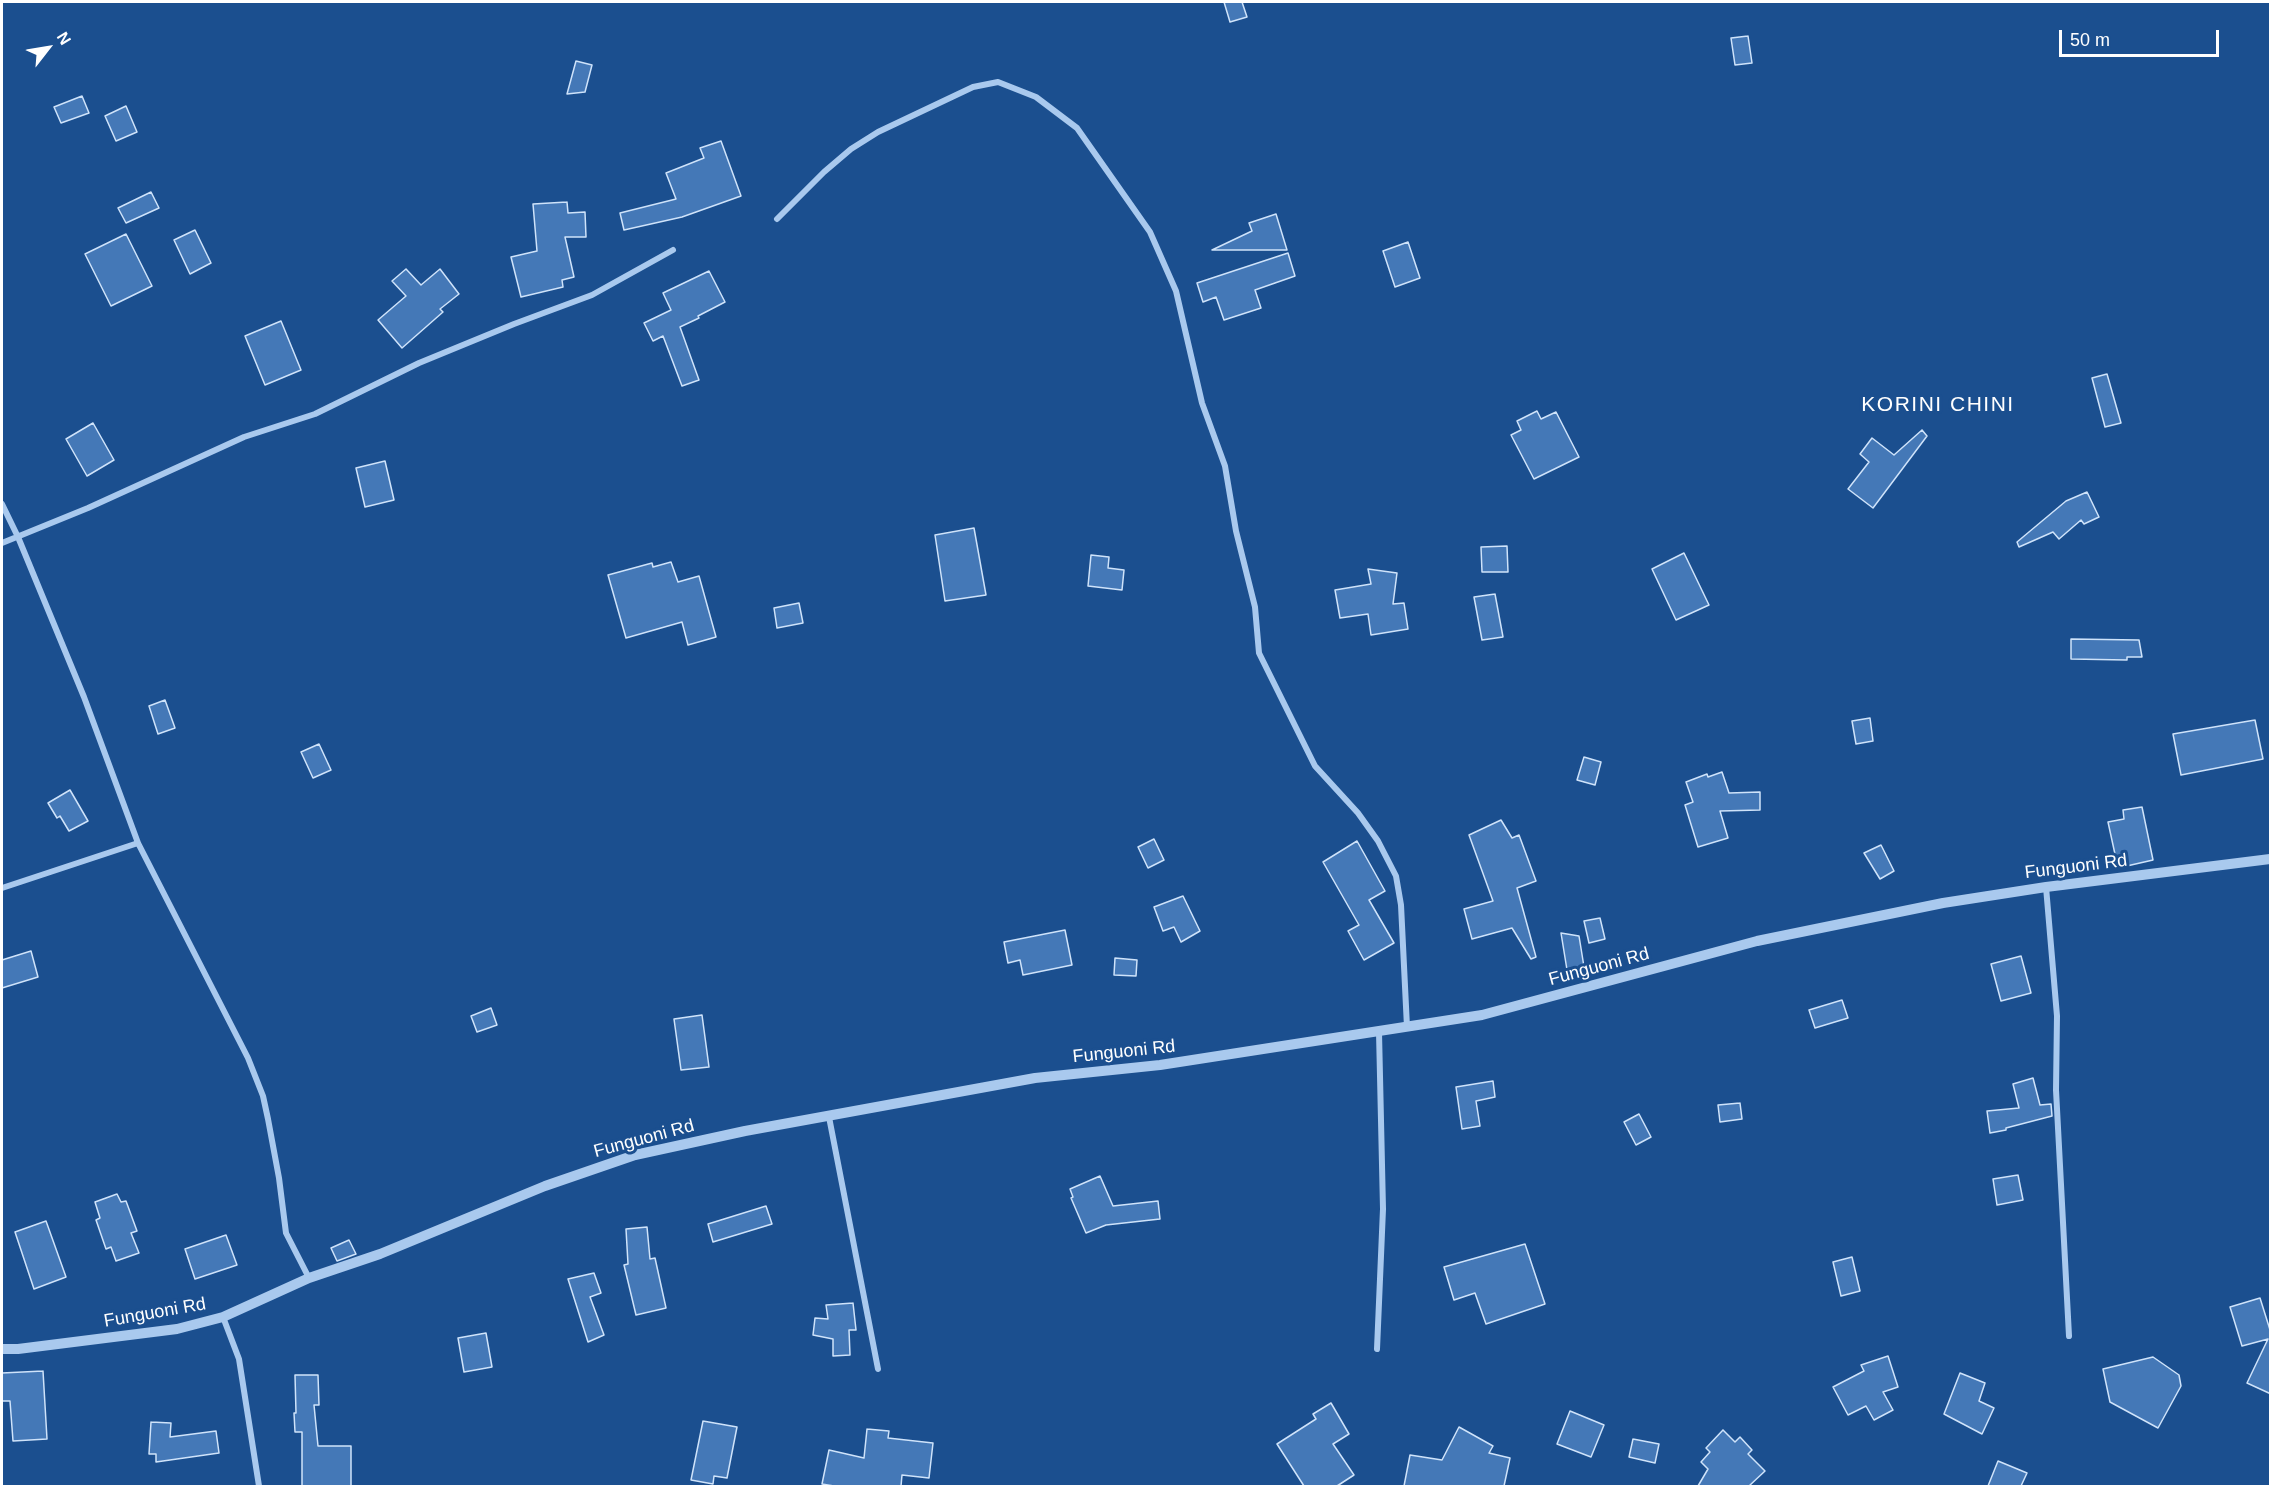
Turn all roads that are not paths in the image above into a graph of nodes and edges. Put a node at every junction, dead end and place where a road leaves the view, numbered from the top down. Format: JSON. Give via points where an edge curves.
{"nodes":[{"id":1,"x":777,"y":219,"type":"dead end"},
{"id":2,"x":673,"y":250,"type":"dead end"},
{"id":3,"x":2,"y":504,"type":"edge"},
{"id":4,"x":18,"y":537,"type":"junction"},
{"id":5,"x":2,"y":543,"type":"edge"},
{"id":6,"x":138,"y":843,"type":"junction"},
{"id":7,"x":2271,"y":859,"type":"edge"},
{"id":8,"x":2046,"y":887,"type":"junction"},
{"id":9,"x":2,"y":888,"type":"edge"},
{"id":10,"x":1407,"y":1028,"type":"junction"},
{"id":11,"x":1379,"y":1032,"type":"junction"},
{"id":12,"x":830,"y":1117,"type":"junction"},
{"id":13,"x":309,"y":1278,"type":"junction"},
{"id":14,"x":223,"y":1317,"type":"junction"},
{"id":15,"x":2069,"y":1336,"type":"dead end"},
{"id":16,"x":2,"y":1349,"type":"edge"},
{"id":17,"x":1377,"y":1349,"type":"dead end"},
{"id":18,"x":878,"y":1369,"type":"dead end"},
{"id":19,"x":259,"y":1486,"type":"edge"}],
"edges":[{"from":1,"to":10,"type":"street","via":[[851,149],[973,87],[998,82],[1017,89],[1036,97],[1077,128],[1150,232],[1176,291],[1202,403],[1225,465],[1255,607],[1259,653],[1315,766],[1358,813],[1396,876]]},
{"from":2,"to":4,"type":"street","via":[[592,295],[419,363],[315,414],[244,437]]},
{"from":3,"to":4,"type":"street"},
{"from":4,"to":5,"type":"street"},
{"from":4,"to":6,"type":"street","via":[[84,697]]},
{"from":6,"to":9,"type":"street"},
{"from":6,"to":13,"type":"street","via":[[260,1087],[286,1233]]},
{"from":7,"to":8,"type":"street","name":"Funguoni Rd"},
{"from":8,"to":10,"type":"street","name":"Funguoni Rd","via":[[1943,903],[1757,941],[1482,1015]]},
{"from":8,"to":15,"type":"street","via":[[2057,1016],[2057,1121]]},
{"from":10,"to":11,"type":"street","name":"Funguoni Rd"},
{"from":11,"to":12,"type":"street","name":"Funguoni Rd","via":[[1160,1065],[1035,1078]]},
{"from":11,"to":17,"type":"street","via":[[1383,1209]]},
{"from":12,"to":13,"type":"street","name":"Funguoni Rd","via":[[635,1155]]},
{"from":12,"to":18,"type":"street"},
{"from":13,"to":14,"type":"street","name":"Funguoni Rd"},
{"from":14,"to":16,"type":"street","name":"Funguoni Rd","via":[[167,1331]]},
{"from":14,"to":19,"type":"street","via":[[239,1359]]}]}
